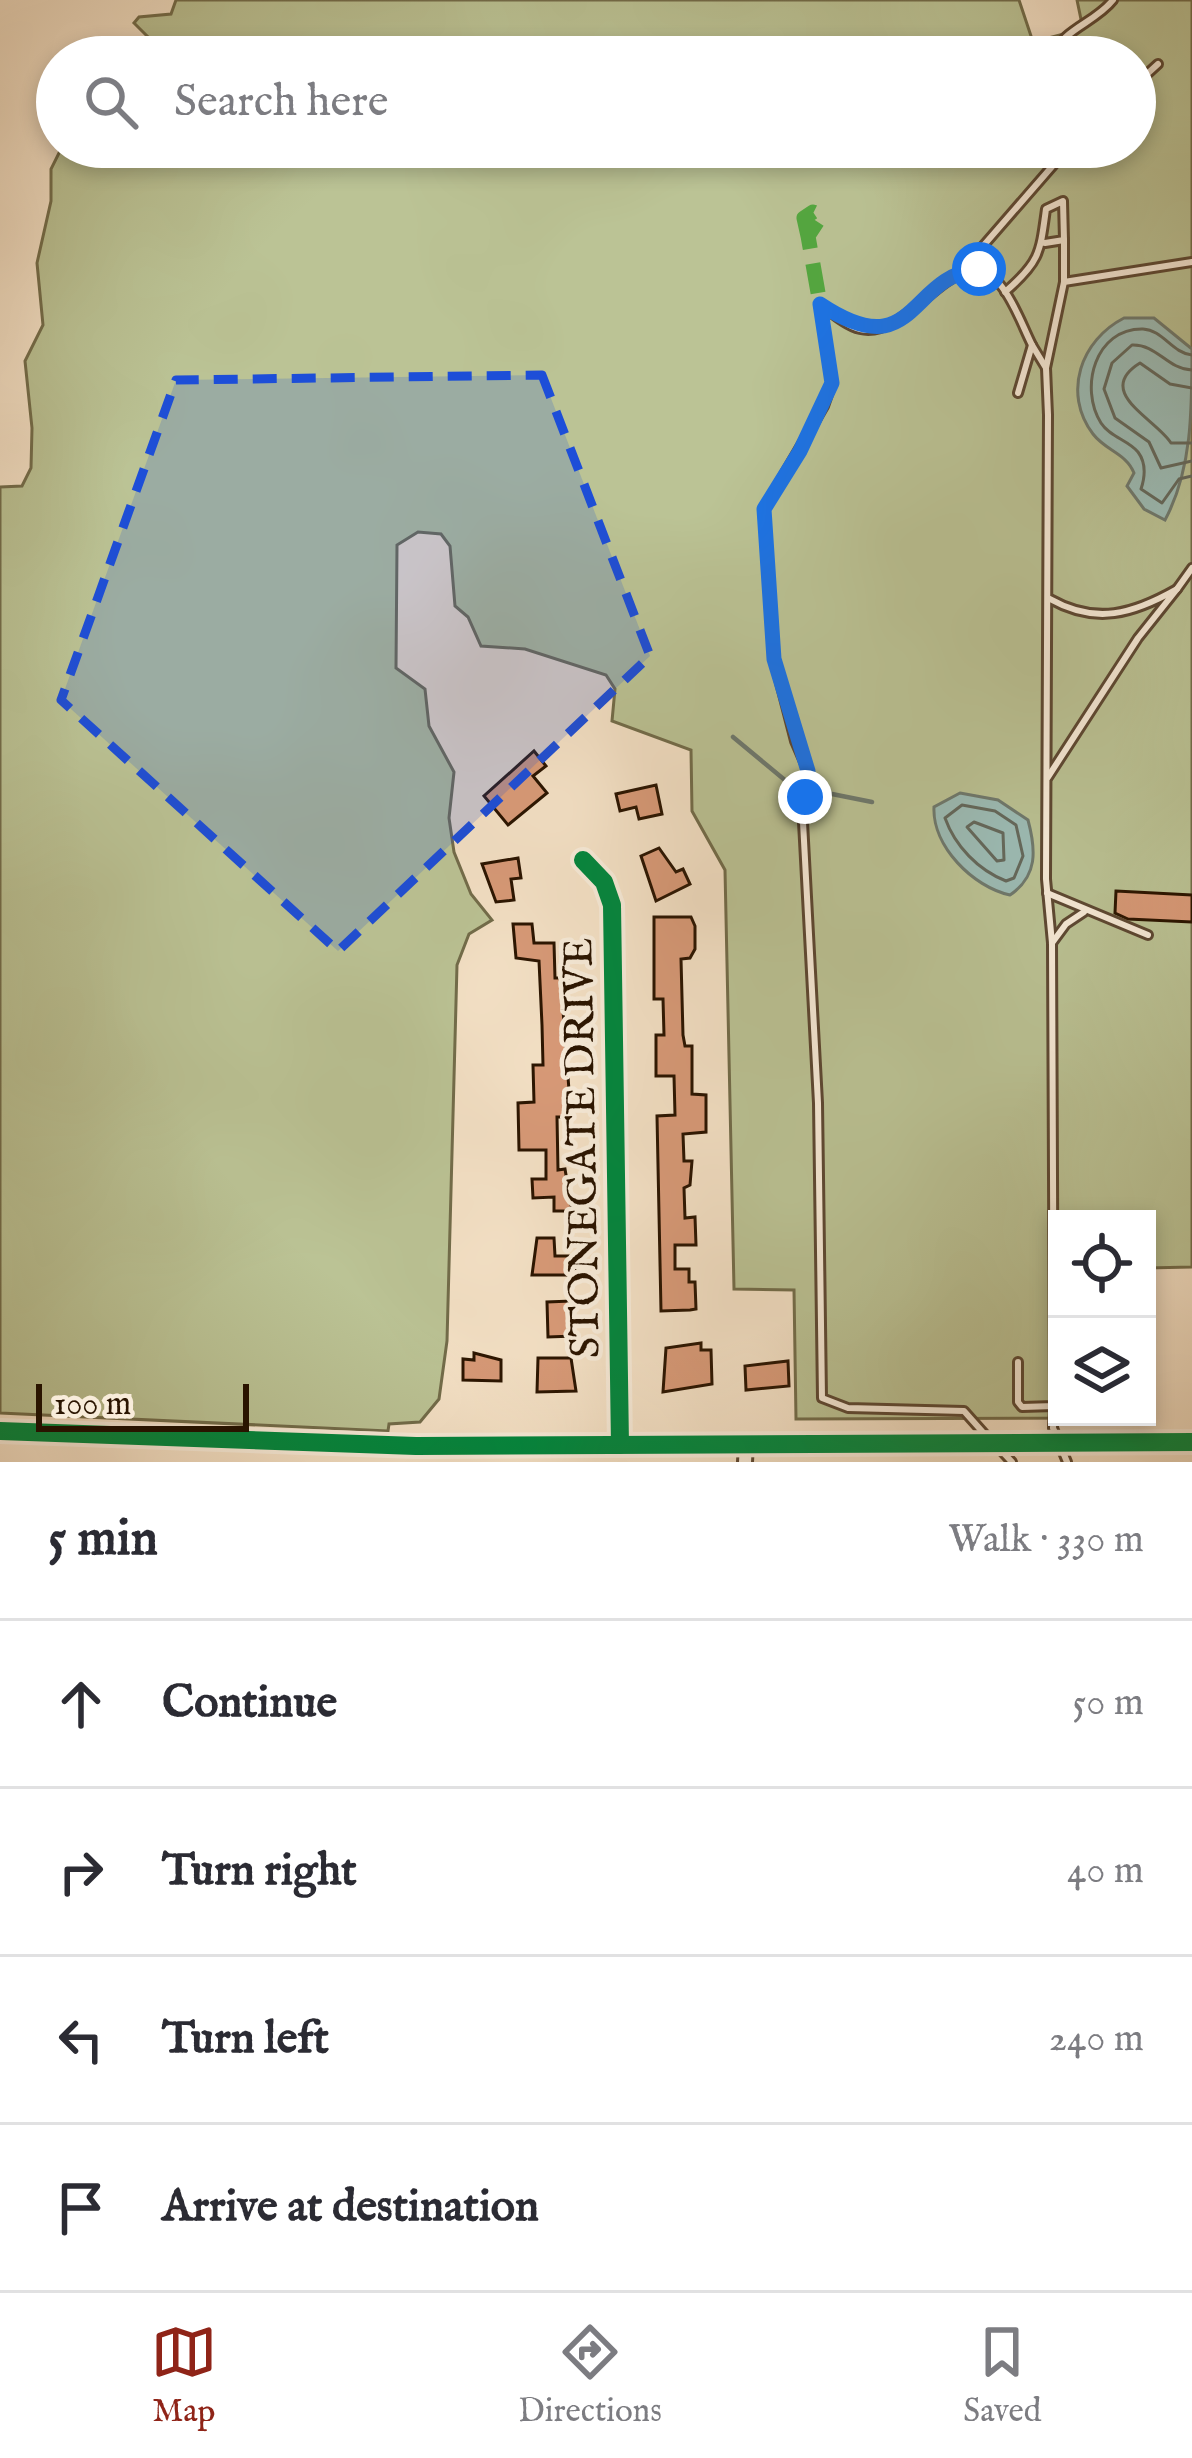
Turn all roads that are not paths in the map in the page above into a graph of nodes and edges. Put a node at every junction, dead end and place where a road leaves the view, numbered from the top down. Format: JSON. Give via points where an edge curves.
{"nodes":[{"id":1,"x":1113,"y":0,"type":"edge"},
{"id":2,"x":1066,"y":36,"type":"edge"},
{"id":3,"x":1051,"y":168,"type":"edge"},
{"id":4,"x":1064,"y":241,"type":"junction"},
{"id":5,"x":1045,"y":243,"type":"junction"},
{"id":6,"x":1192,"y":262,"type":"edge"},
{"id":7,"x":962,"y":271,"type":"junction"},
{"id":8,"x":1064,"y":282,"type":"junction"},
{"id":9,"x":1005,"y":292,"type":"junction"},
{"id":10,"x":1032,"y":345,"type":"junction"},
{"id":11,"x":1046,"y":368,"type":"junction"},
{"id":12,"x":1018,"y":393,"type":"dead end"},
{"id":13,"x":1192,"y":568,"type":"edge"},
{"id":14,"x":1177,"y":589,"type":"junction"},
{"id":15,"x":1049,"y":598,"type":"junction"},
{"id":16,"x":1046,"y":780,"type":"junction"},
{"id":17,"x":583,"y":860,"type":"dead end"},
{"id":18,"x":1047,"y":893,"type":"junction"},
{"id":19,"x":1088,"y":911,"type":"junction"},
{"id":20,"x":1148,"y":935,"type":"dead end"},
{"id":21,"x":1052,"y":944,"type":"junction"},
{"id":22,"x":1054,"y":1318,"type":"edge"},
{"id":23,"x":1018,"y":1362,"type":"dead end"},
{"id":24,"x":1048,"y":1405,"type":"edge"},
{"id":25,"x":1057,"y":1426,"type":"edge"},
{"id":26,"x":0,"y":1431,"type":"edge"},
{"id":27,"x":993,"y":1442,"type":"junction"},
{"id":28,"x":1059,"y":1442,"type":"junction"},
{"id":29,"x":1192,"y":1442,"type":"edge"},
{"id":30,"x":746,"y":1444,"type":"junction"},
{"id":31,"x":620,"y":1445,"type":"junction"},
{"id":32,"x":415,"y":1454,"type":"edge"},
{"id":33,"x":745,"y":1462,"type":"edge"},
{"id":34,"x":1012,"y":1462,"type":"edge"},
{"id":35,"x":1067,"y":1462,"type":"edge"}],
"edges":[{"from":1,"to":2,"type":"lane"},
{"from":3,"to":7,"type":"lane"},
{"from":4,"to":5,"type":"lane"},
{"from":4,"to":5,"type":"lane","via":[[1063,201],[1046,209]]},
{"from":4,"to":8,"type":"lane"},
{"from":5,"to":9,"type":"lane"},
{"from":6,"to":8,"type":"lane"},
{"from":7,"to":9,"type":"lane","via":[[979,269]]},
{"from":7,"to":27,"type":"lane","via":[[890,325],[860,329],[820,304],[832,383],[764,509],[774,659],[807,780],[822,1398],[848,1408],[964,1411]]},
{"from":8,"to":11,"type":"lane"},
{"from":9,"to":10,"type":"lane"},
{"from":10,"to":11,"type":"lane"},
{"from":10,"to":12,"type":"lane"},
{"from":11,"to":15,"type":"lane"},
{"from":13,"to":14,"type":"lane"},
{"from":14,"to":15,"type":"lane","via":[[1112,616],[1076,613]]},
{"from":14,"to":16,"type":"lane"},
{"from":15,"to":16,"type":"lane"},
{"from":16,"to":18,"type":"lane"},
{"from":17,"to":31,"type":"street","name":"STONEGATE DRIVE","via":[[612,905]]},
{"from":18,"to":19,"type":"lane"},
{"from":18,"to":21,"type":"lane"},
{"from":19,"to":20,"type":"lane"},
{"from":19,"to":21,"type":"lane"},
{"from":21,"to":22,"type":"lane"},
{"from":23,"to":24,"type":"lane","via":[[1018,1402]]},
{"from":25,"to":28,"type":"lane"},
{"from":26,"to":32,"type":"street"},
{"from":27,"to":28,"type":"street"},
{"from":27,"to":30,"type":"street"},
{"from":27,"to":34,"type":"lane"},
{"from":28,"to":29,"type":"street"},
{"from":28,"to":35,"type":"lane"},
{"from":30,"to":31,"type":"street"},
{"from":30,"to":33,"type":"street"},
{"from":31,"to":32,"type":"street"}]}
